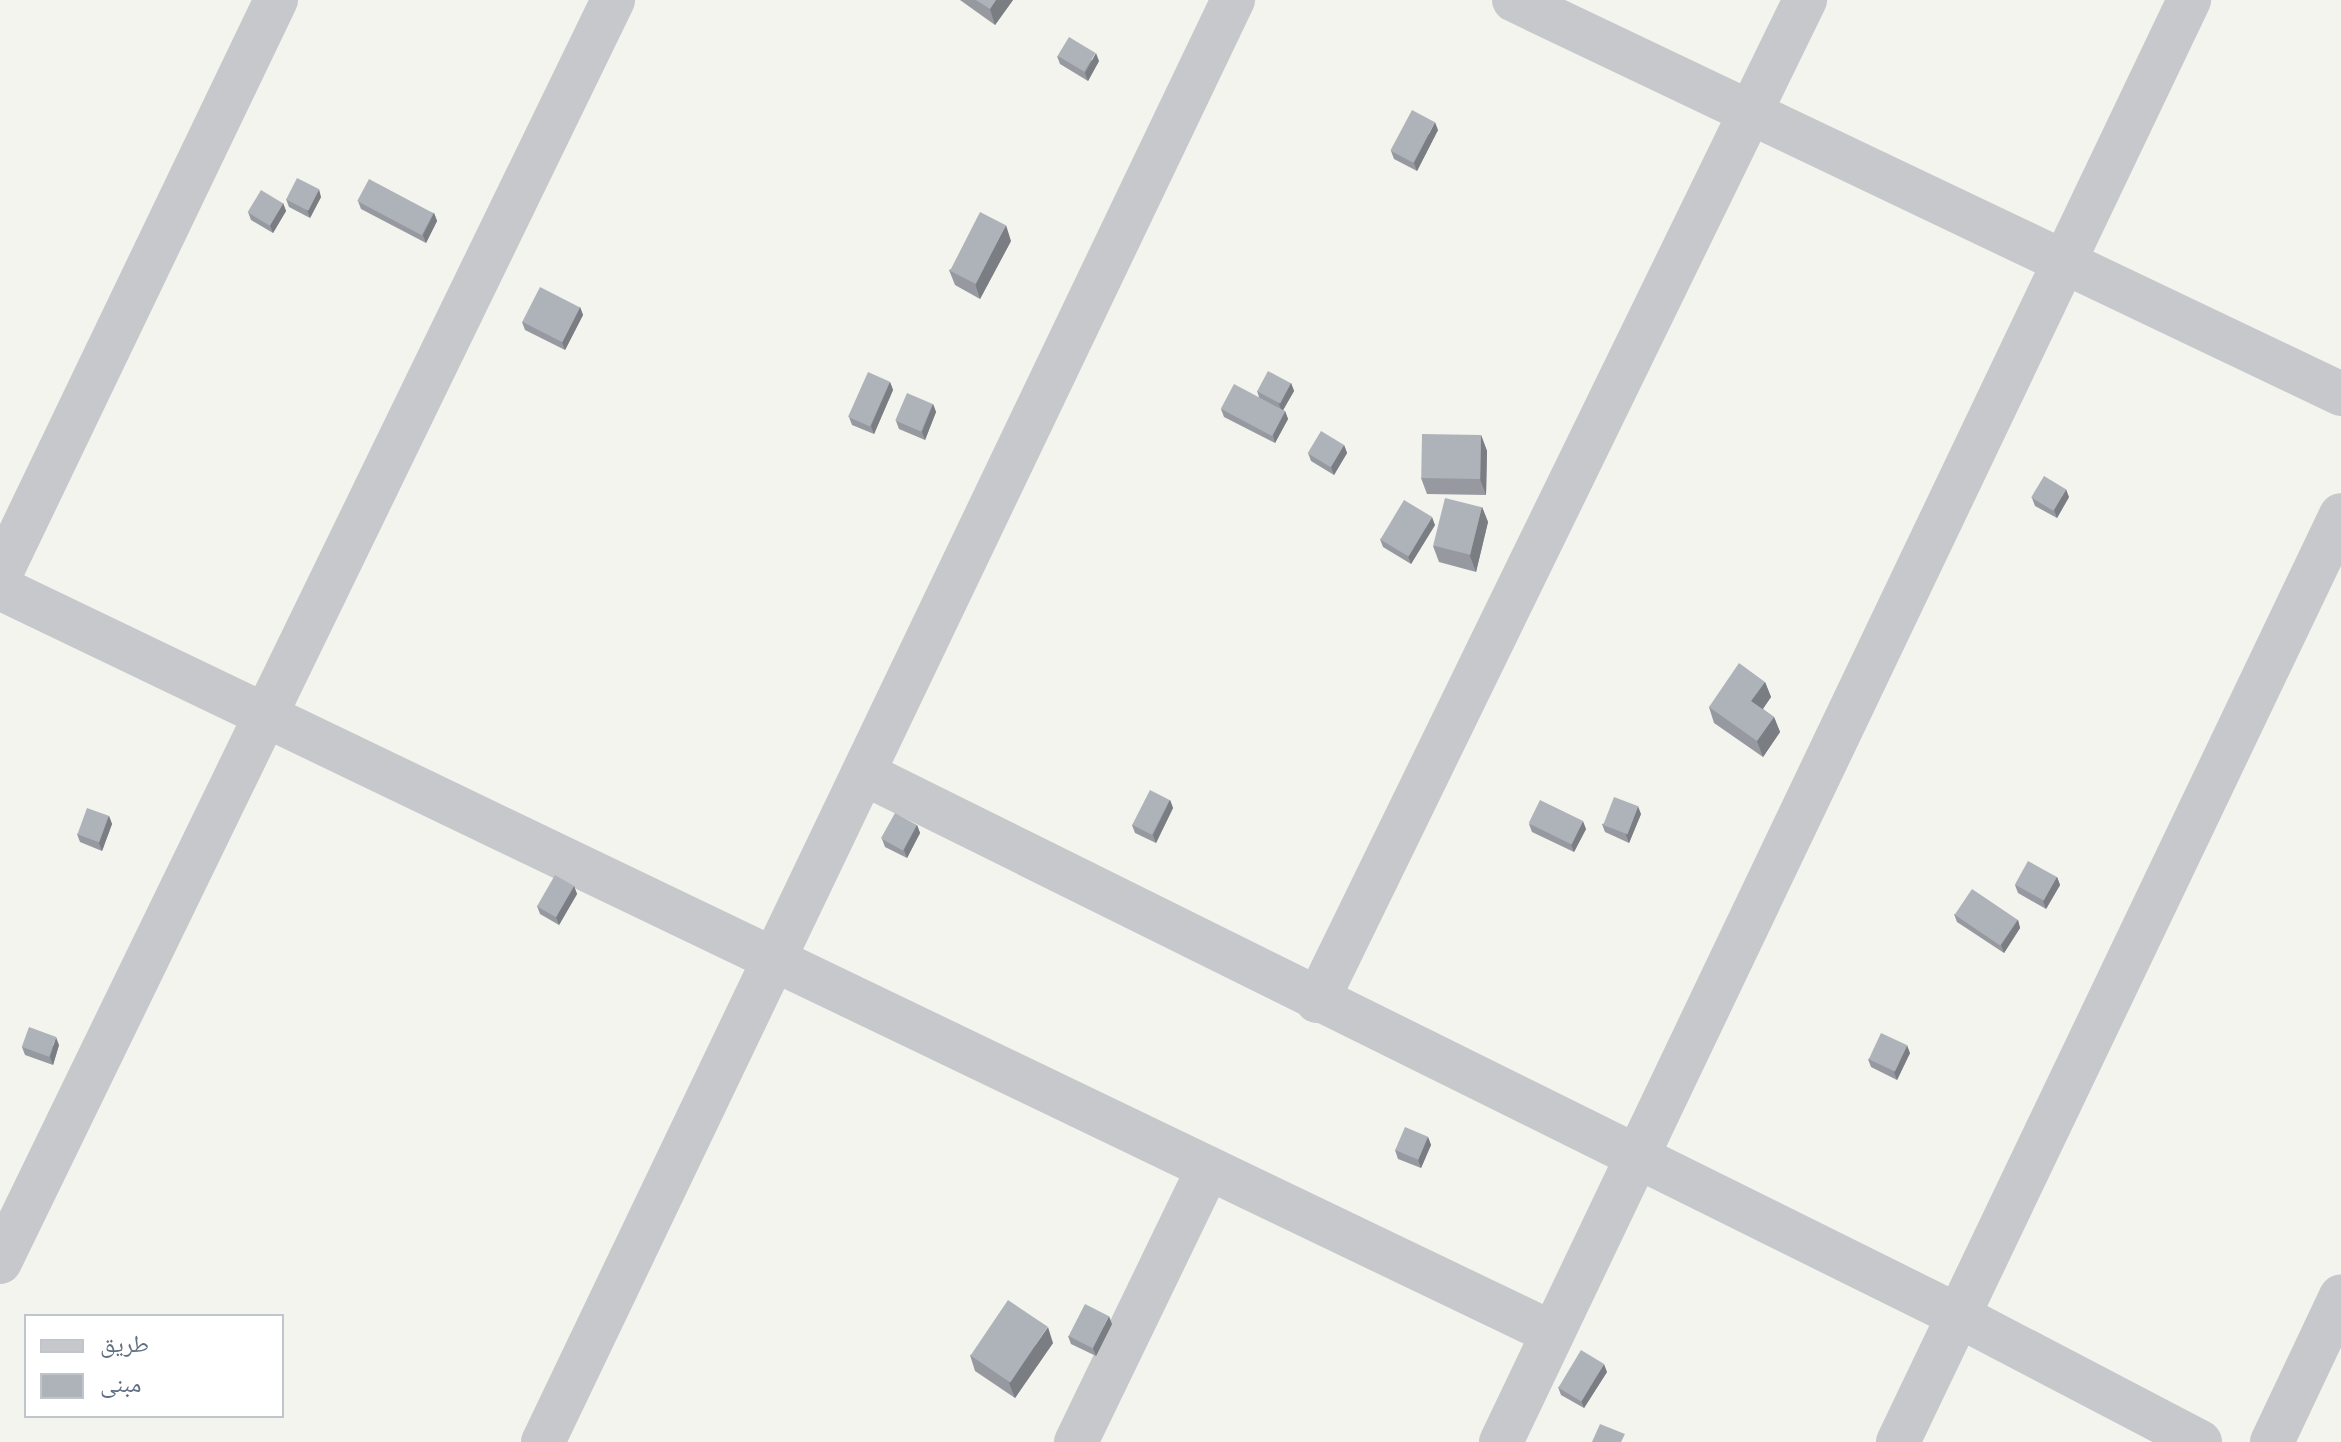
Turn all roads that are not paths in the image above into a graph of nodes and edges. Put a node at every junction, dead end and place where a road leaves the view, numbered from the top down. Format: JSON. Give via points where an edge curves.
{"nodes":[{"id":1,"x":276,"y":0,"type":"edge"},
{"id":2,"x":613,"y":0,"type":"edge"},
{"id":3,"x":1233,"y":0,"type":"edge"},
{"id":4,"x":1514,"y":0,"type":"edge"},
{"id":5,"x":1805,"y":0,"type":"edge"},
{"id":6,"x":2189,"y":0,"type":"edge"},
{"id":7,"x":1746,"y":115,"type":"junction"},
{"id":8,"x":2067,"y":262,"type":"junction"},
{"id":9,"x":2341,"y":394,"type":"edge"},
{"id":10,"x":2341,"y":515,"type":"edge"},
{"id":11,"x":0,"y":575,"type":"edge"},
{"id":12,"x":0,"y":588,"type":"edge"},
{"id":13,"x":263,"y":718,"type":"junction"},
{"id":14,"x":865,"y":774,"type":"junction"},
{"id":15,"x":774,"y":960,"type":"junction"},
{"id":16,"x":1317,"y":1001,"type":"junction"},
{"id":17,"x":1640,"y":1159,"type":"junction"},
{"id":18,"x":1207,"y":1171,"type":"junction"},
{"id":19,"x":0,"y":1262,"type":"edge"},
{"id":20,"x":2341,"y":1296,"type":"edge"},
{"id":21,"x":1959,"y":1316,"type":"junction"},
{"id":22,"x":1552,"y":1333,"type":"junction"},
{"id":23,"x":543,"y":1442,"type":"edge"},
{"id":24,"x":1076,"y":1442,"type":"edge"},
{"id":25,"x":1501,"y":1442,"type":"edge"},
{"id":26,"x":1898,"y":1442,"type":"edge"},
{"id":27,"x":2200,"y":1442,"type":"edge"},
{"id":28,"x":2272,"y":1442,"type":"edge"}],
"edges":[{"from":1,"to":11,"type":"street"},
{"from":2,"to":13,"type":"street"},
{"from":3,"to":14,"type":"street"},
{"from":4,"to":7,"type":"street"},
{"from":5,"to":7,"type":"street"},
{"from":6,"to":8,"type":"street"},
{"from":7,"to":8,"type":"street"},
{"from":7,"to":16,"type":"street"},
{"from":8,"to":9,"type":"street"},
{"from":8,"to":17,"type":"street"},
{"from":10,"to":21,"type":"street"},
{"from":12,"to":13,"type":"street"},
{"from":13,"to":15,"type":"street"},
{"from":13,"to":19,"type":"street"},
{"from":14,"to":15,"type":"street"},
{"from":14,"to":16,"type":"street"},
{"from":15,"to":18,"type":"street"},
{"from":15,"to":23,"type":"street"},
{"from":16,"to":17,"type":"street"},
{"from":17,"to":21,"type":"street"},
{"from":17,"to":22,"type":"street"},
{"from":18,"to":22,"type":"street"},
{"from":18,"to":24,"type":"street"},
{"from":20,"to":28,"type":"street"},
{"from":21,"to":26,"type":"street"},
{"from":21,"to":27,"type":"street"},
{"from":22,"to":25,"type":"street"}]}
